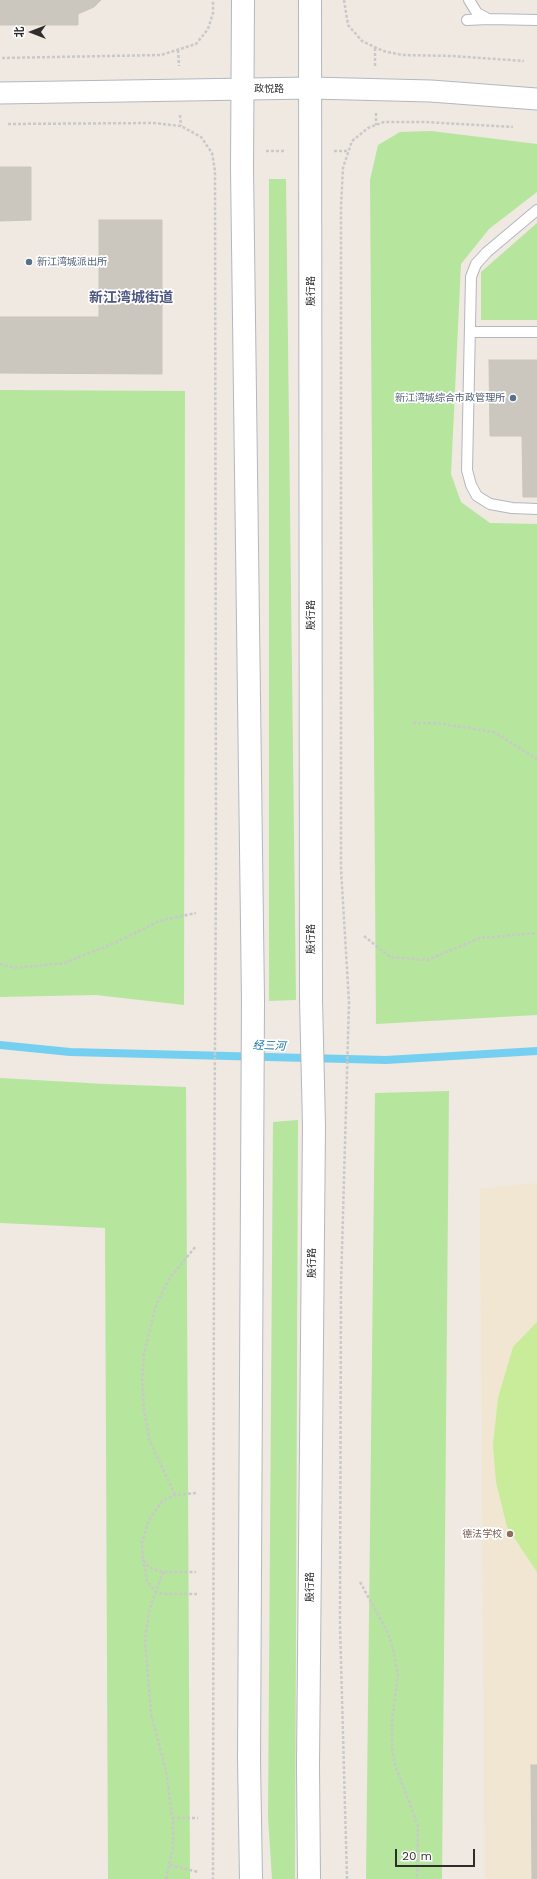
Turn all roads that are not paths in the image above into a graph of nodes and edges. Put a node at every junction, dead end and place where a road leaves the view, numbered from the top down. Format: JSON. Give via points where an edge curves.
{"nodes":[{"id":1,"x":243,"y":0,"type":"edge"},
{"id":2,"x":310,"y":0,"type":"edge"},
{"id":3,"x":469,"y":0,"type":"edge"},
{"id":4,"x":488,"y":19,"type":"junction"},
{"id":5,"x":467,"y":20,"type":"dead end"},
{"id":6,"x":537,"y":20,"type":"edge"},
{"id":7,"x":311,"y":88,"type":"junction"},
{"id":8,"x":242,"y":89,"type":"junction"},
{"id":9,"x":0,"y":93,"type":"edge"},
{"id":10,"x":537,"y":99,"type":"edge"},
{"id":11,"x":537,"y":210,"type":"edge"},
{"id":12,"x":470,"y":332,"type":"junction"},
{"id":13,"x":537,"y":332,"type":"edge"},
{"id":14,"x":537,"y":509,"type":"edge"},
{"id":15,"x":251,"y":1879,"type":"edge"},
{"id":16,"x":309,"y":1879,"type":"edge"}],
"edges":[{"from":1,"to":8,"type":"main road"},
{"from":2,"to":7,"type":"main road","name":"殷行路"},
{"from":3,"to":4,"type":"lane","via":[[477,13]]},
{"from":4,"to":5,"type":"lane"},
{"from":4,"to":6,"type":"lane"},
{"from":7,"to":8,"type":"street","name":"政悦路"},
{"from":7,"to":10,"type":"street","name":"政悦路","via":[[431,91]]},
{"from":7,"to":16,"type":"main road","name":"殷行路","via":[[311,999],[314,1126]]},
{"from":8,"to":9,"type":"street","name":"政悦路"},
{"from":8,"to":15,"type":"main road","via":[[253,1000],[249,1760]]},
{"from":11,"to":12,"type":"lane","via":[[476,264],[471,277]]},
{"from":12,"to":13,"type":"lane"},
{"from":12,"to":14,"type":"lane","via":[[467,470],[471,485],[477,496],[490,504]]}]}
